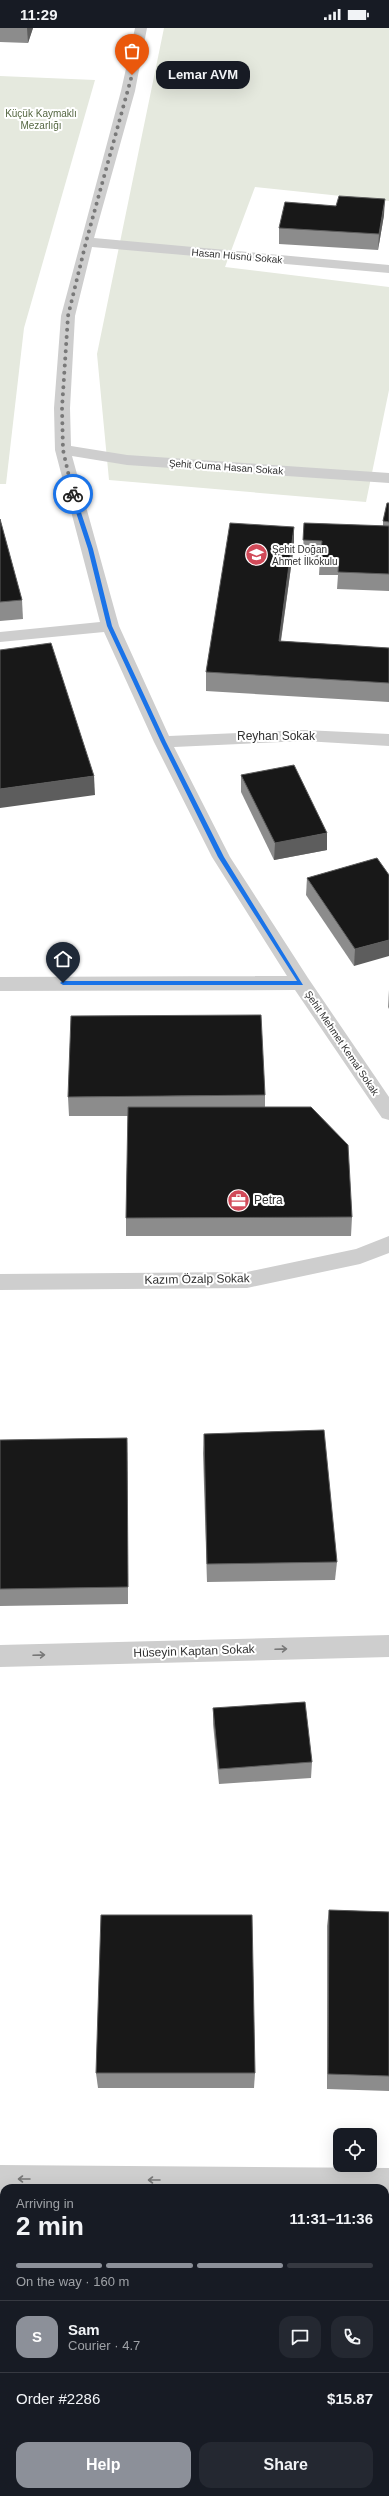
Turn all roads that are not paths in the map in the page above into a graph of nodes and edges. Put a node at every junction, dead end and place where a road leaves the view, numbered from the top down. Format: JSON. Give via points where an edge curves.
{"nodes":[{"id":1,"x":141,"y":28,"type":"edge"},
{"id":2,"x":86,"y":242,"type":"junction"},
{"id":3,"x":389,"y":269,"type":"edge"},
{"id":4,"x":63,"y":450,"type":"junction"},
{"id":5,"x":389,"y":478,"type":"edge"},
{"id":6,"x":110,"y":626,"type":"junction"},
{"id":7,"x":0,"y":638,"type":"edge"},
{"id":8,"x":389,"y":740,"type":"edge"},
{"id":9,"x":163,"y":742,"type":"junction"},
{"id":10,"x":301,"y":983,"type":"junction"},
{"id":11,"x":0,"y":984,"type":"edge"},
{"id":12,"x":389,"y":1113,"type":"edge"},
{"id":13,"x":389,"y":1244,"type":"edge"},
{"id":14,"x":0,"y":1282,"type":"edge"},
{"id":15,"x":389,"y":1646,"type":"edge"},
{"id":16,"x":0,"y":1656,"type":"edge"},
{"id":17,"x":0,"y":2179,"type":"edge"},
{"id":18,"x":389,"y":2182,"type":"edge"}],
"edges":[{"from":1,"to":2,"type":"street","name":"Şehit Mehmet Kemal Sokak","via":[[128,90]]},
{"from":2,"to":3,"type":"street","name":"Hasan Hüsnü Sokak"},
{"from":2,"to":4,"type":"street","name":"Şehit Mehmet Kemal Sokak","via":[[68,316],[62,408]]},
{"from":4,"to":5,"type":"street","name":"Şehit Cuma Hasan Sokak","via":[[127,460]]},
{"from":4,"to":6,"type":"street","name":"Şehit Mehmet Kemal Sokak"},
{"from":6,"to":7,"type":"street"},
{"from":6,"to":9,"type":"street","name":"Şehit Mehmet Kemal Sokak"},
{"from":8,"to":9,"type":"street","name":"Reyhan Sokak","via":[[351,736],[239,736]]},
{"from":9,"to":10,"type":"street","name":"Şehit Mehmet Kemal Sokak","via":[[221,857]]},
{"from":10,"to":11,"type":"street"},
{"from":10,"to":12,"type":"street","name":"Şehit Mehmet Kemal Sokak"},
{"from":13,"to":14,"type":"street","name":"Kazım Özalp Sokak","via":[[360,1256],[248,1280]]},
{"from":16,"to":15,"type":"street","name":"Hüseyin Kaptan Sokak","one_way":true},
{"from":18,"to":17,"type":"street","one_way":true}]}
